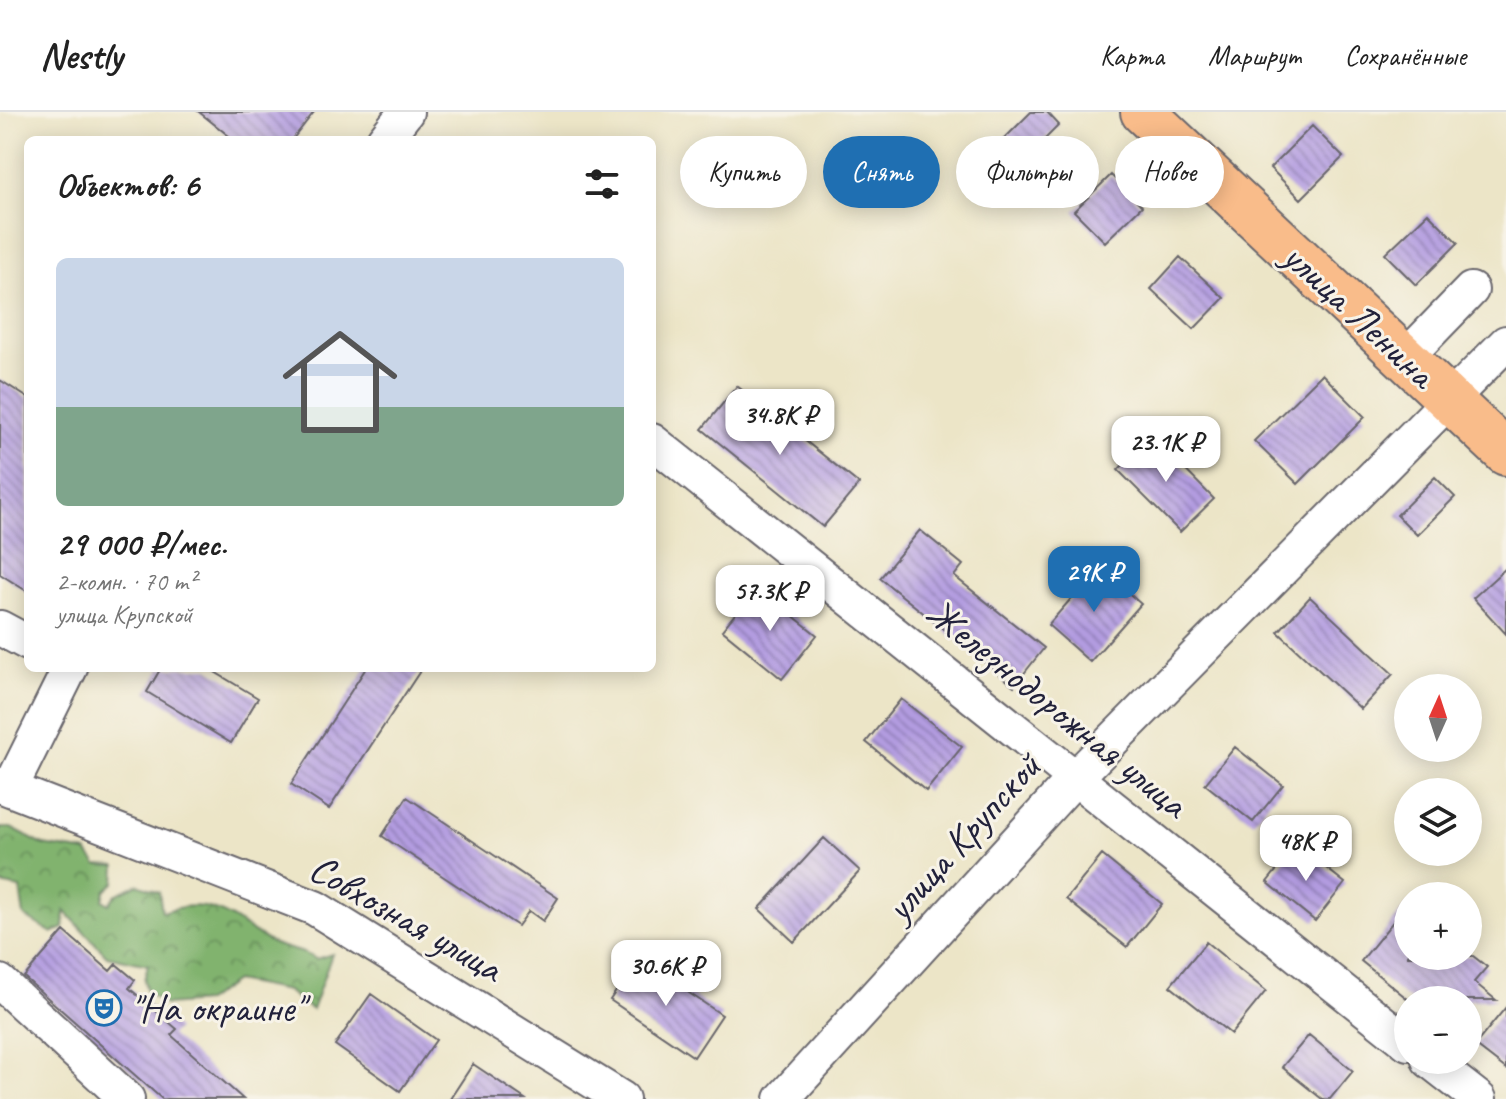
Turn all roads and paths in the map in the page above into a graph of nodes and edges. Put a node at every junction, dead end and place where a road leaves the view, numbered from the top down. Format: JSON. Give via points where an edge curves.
{"nodes":[{"id":1,"x":406,"y":112,"type":"edge"},
{"id":2,"x":1143,"y":112,"type":"edge"},
{"id":3,"x":387,"y":136,"type":"edge"},
{"id":4,"x":1471,"y":290,"type":"dead end"},
{"id":5,"x":1506,"y":343,"type":"edge"},
{"id":6,"x":1405,"y":358,"type":"junction"},
{"id":7,"x":1450,"y":401,"type":"junction"},
{"id":8,"x":656,"y":444,"type":"edge"},
{"id":9,"x":1506,"y":453,"type":"edge"},
{"id":10,"x":0,"y":628,"type":"edge"},
{"id":11,"x":24,"y":641,"type":"edge"},
{"id":12,"x":68,"y":672,"type":"edge"},
{"id":13,"x":1074,"y":779,"type":"junction"},
{"id":14,"x":5,"y":787,"type":"edge"},
{"id":15,"x":0,"y":982,"type":"edge"},
{"id":16,"x":1394,"y":1032,"type":"edge"},
{"id":17,"x":1447,"y":1074,"type":"edge"},
{"id":18,"x":127,"y":1099,"type":"edge"},
{"id":19,"x":622,"y":1099,"type":"edge"},
{"id":20,"x":782,"y":1099,"type":"edge"},
{"id":21,"x":1479,"y":1099,"type":"edge"}],
"edges":[{"from":1,"to":3,"type":"street"},
{"from":2,"to":6,"type":"main road","name":"улица Ленина"},
{"from":4,"to":6,"type":"street"},
{"from":5,"to":7,"type":"street","name":"улица Крупской"},
{"from":6,"to":7,"type":"main road","name":"улица Ленина"},
{"from":7,"to":9,"type":"main road","name":"улица Ленина"},
{"from":7,"to":13,"type":"street","name":"улица Крупской"},
{"from":8,"to":13,"type":"street","name":"Железнодорожная улица"},
{"from":10,"to":11,"type":"street"},
{"from":12,"to":14,"type":"street"},
{"from":13,"to":16,"type":"street","name":"Железнодорожная улица"},
{"from":13,"to":20,"type":"street","name":"улица Крупской"},
{"from":14,"to":19,"type":"street","name":"Совхозная улица","via":[[315,908]]},
{"from":15,"to":18,"type":"street"},
{"from":17,"to":21,"type":"street"}]}
